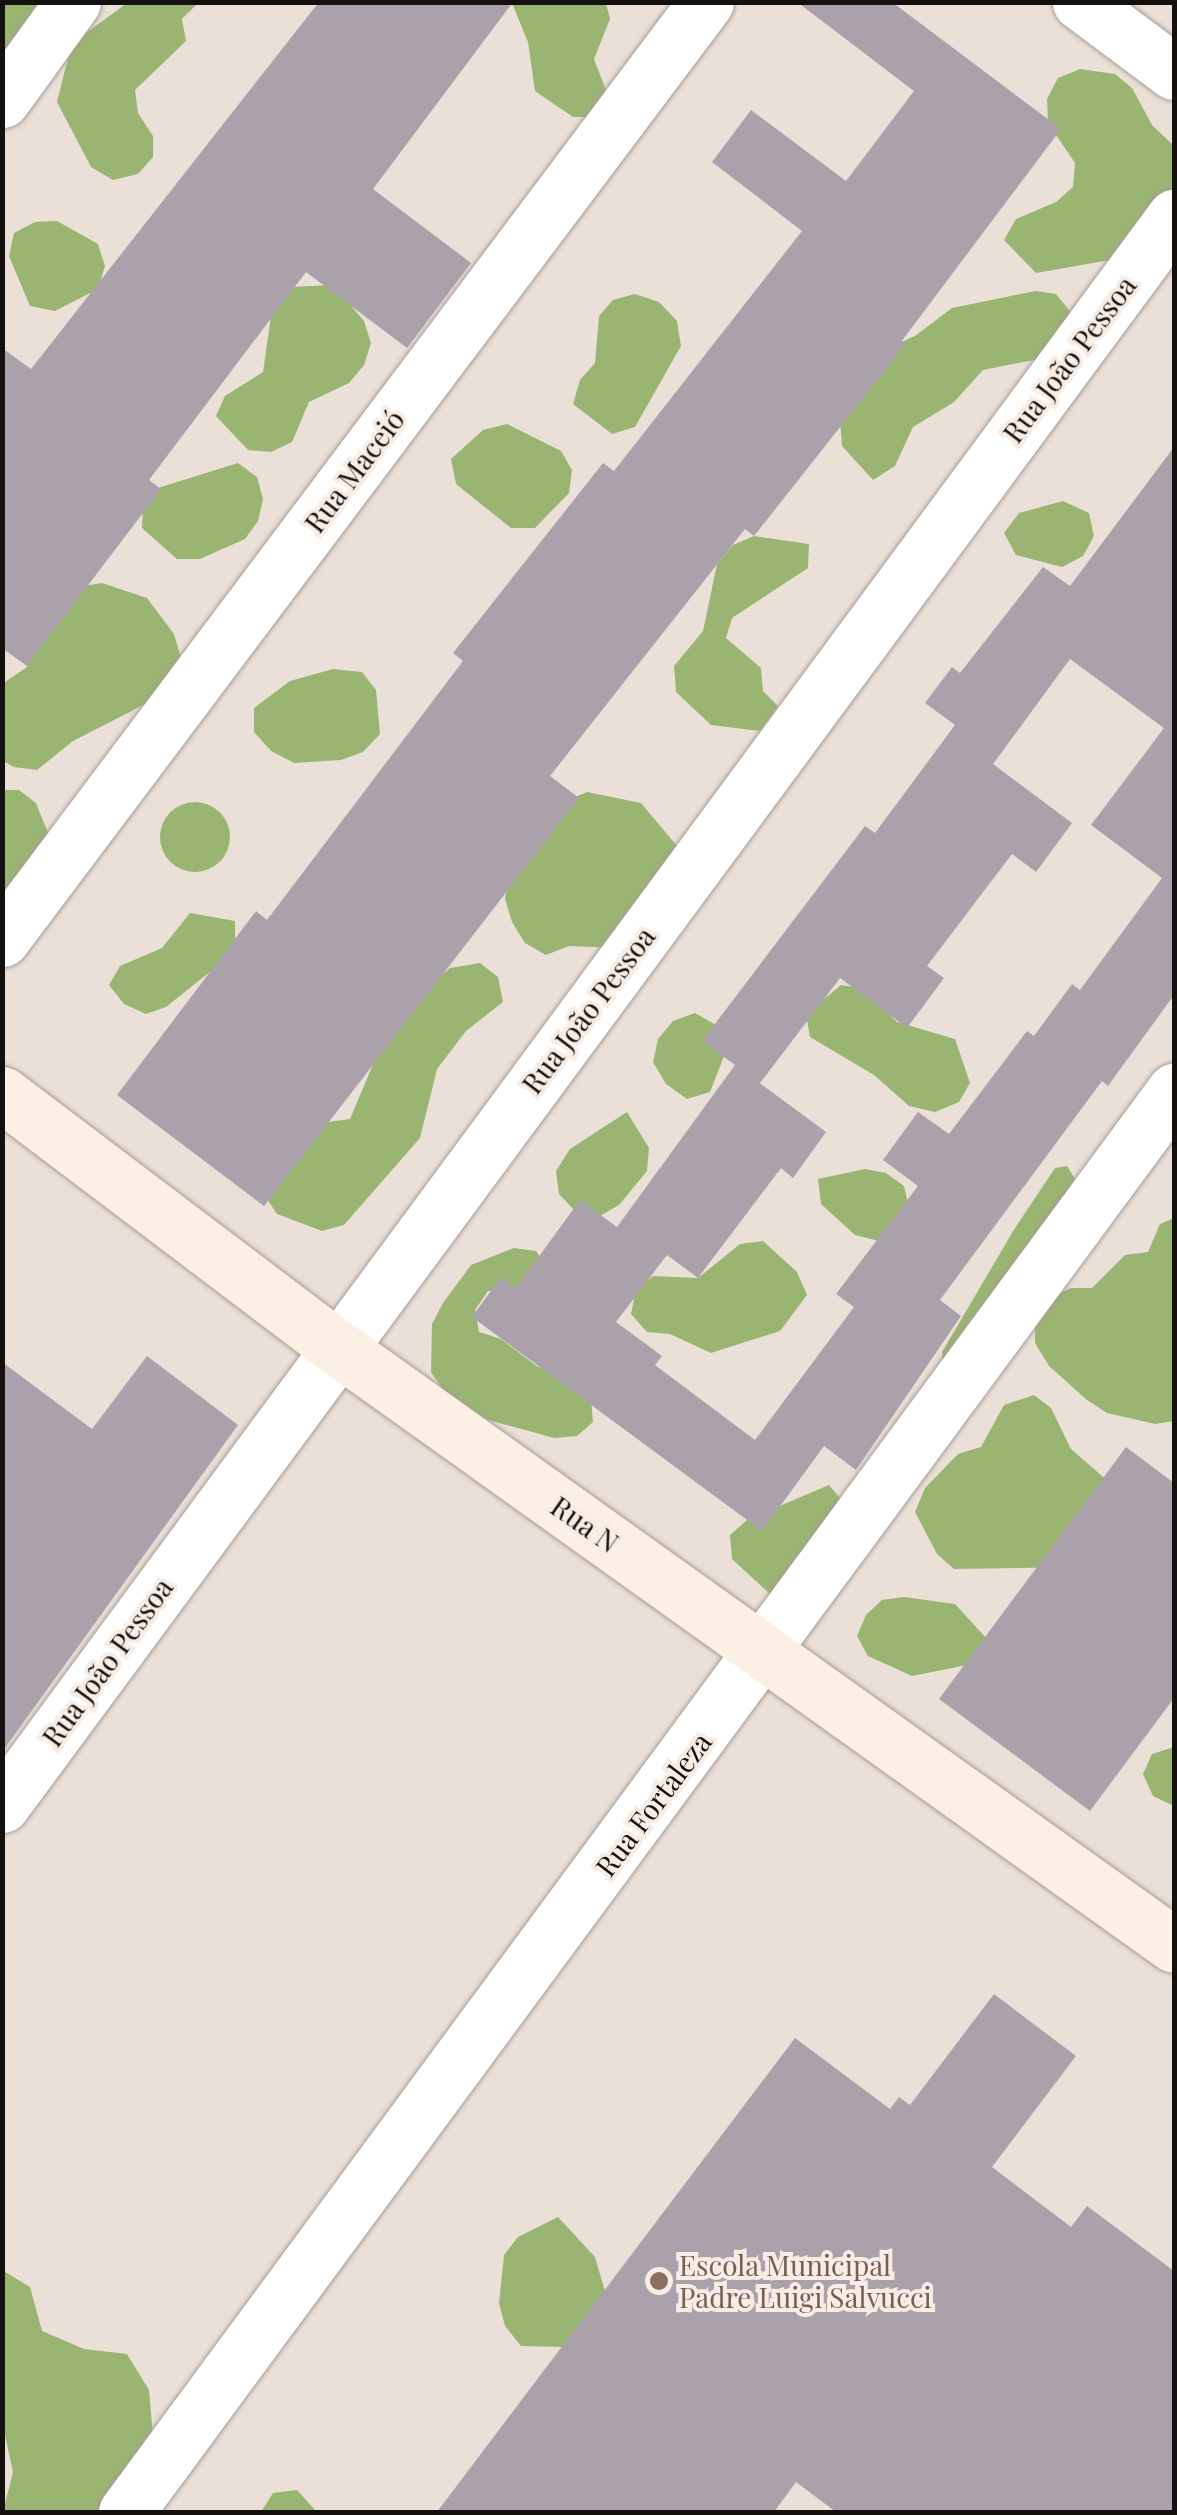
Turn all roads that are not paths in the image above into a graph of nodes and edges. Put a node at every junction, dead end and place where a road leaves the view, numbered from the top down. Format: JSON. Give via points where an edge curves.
{"nodes":[{"id":1,"x":73,"y":2,"type":"edge"},
{"id":2,"x":706,"y":2,"type":"edge"},
{"id":3,"x":1080,"y":2,"type":"edge"},
{"id":4,"x":1174,"y":72,"type":"edge"},
{"id":5,"x":2,"y":100,"type":"edge"},
{"id":6,"x":1174,"y":217,"type":"edge"},
{"id":7,"x":2,"y":939,"type":"edge"},
{"id":8,"x":1174,"y":1091,"type":"edge"},
{"id":9,"x":2,"y":1094,"type":"edge"},
{"id":10,"x":338,"y":1348,"type":"junction"},
{"id":11,"x":766,"y":1652,"type":"junction"},
{"id":12,"x":2,"y":1805,"type":"edge"},
{"id":13,"x":1173,"y":1940,"type":"edge"},
{"id":14,"x":126,"y":2512,"type":"edge"}],
"edges":[{"from":1,"to":5,"type":"street"},
{"from":2,"to":7,"type":"street","name":"Rua Maceió"},
{"from":3,"to":4,"type":"street"},
{"from":6,"to":10,"type":"street","name":"Rua João Pessoa"},
{"from":8,"to":11,"type":"street","name":"Rua Fortaleza"},
{"from":9,"to":10,"type":"street","name":"Rua N"},
{"from":10,"to":11,"type":"street","name":"Rua N"},
{"from":10,"to":12,"type":"street","name":"Rua João Pessoa"},
{"from":11,"to":13,"type":"street","name":"Rua N"},
{"from":11,"to":14,"type":"street","name":"Rua Fortaleza"}]}
